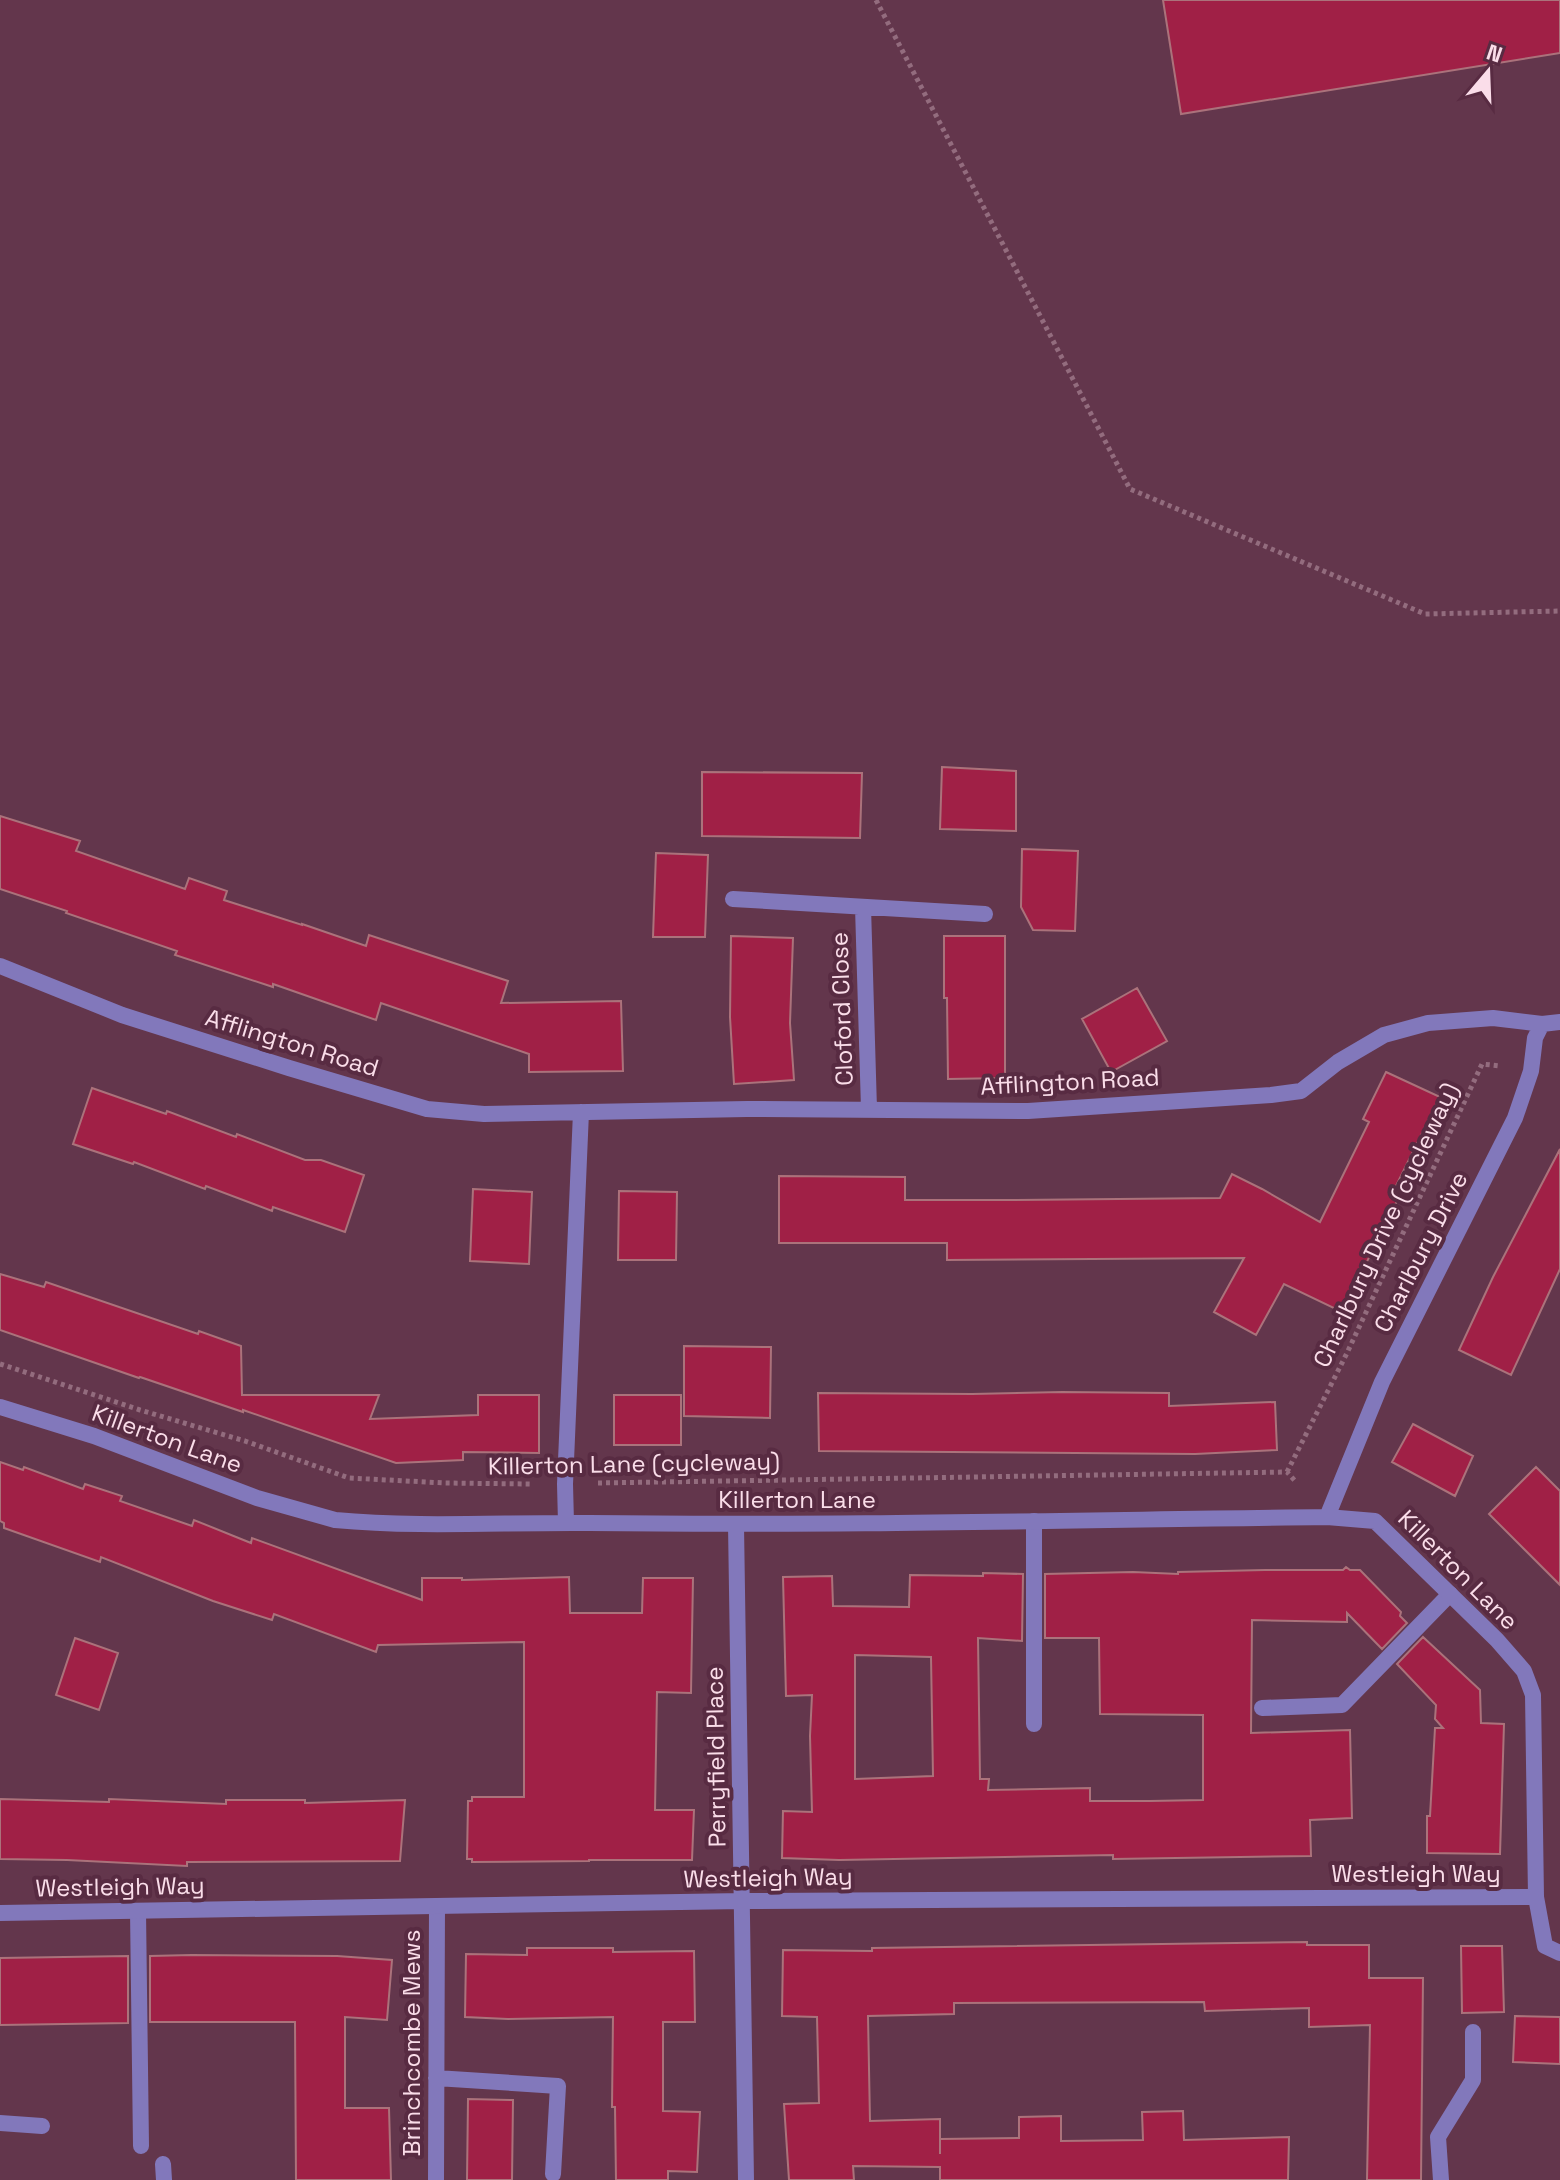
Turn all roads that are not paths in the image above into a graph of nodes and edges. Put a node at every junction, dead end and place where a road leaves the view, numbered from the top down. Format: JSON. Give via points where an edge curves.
{"nodes":[{"id":1,"x":733,"y":899,"type":"dead end"},
{"id":2,"x":863,"y":907,"type":"junction"},
{"id":3,"x":985,"y":914,"type":"dead end"},
{"id":4,"x":0,"y":966,"type":"edge"},
{"id":5,"x":1560,"y":1022,"type":"edge"},
{"id":6,"x":1542,"y":1024,"type":"junction"},
{"id":7,"x":869,"y":1109,"type":"junction"},
{"id":8,"x":581,"y":1112,"type":"junction"},
{"id":9,"x":0,"y":1407,"type":"edge"},
{"id":10,"x":1327,"y":1517,"type":"junction"},
{"id":11,"x":1034,"y":1521,"type":"junction"},
{"id":12,"x":566,"y":1523,"type":"junction"},
{"id":13,"x":736,"y":1525,"type":"junction"},
{"id":14,"x":1450,"y":1594,"type":"junction"},
{"id":15,"x":1262,"y":1708,"type":"dead end"},
{"id":16,"x":1034,"y":1724,"type":"dead end"},
{"id":17,"x":1536,"y":1897,"type":"junction"},
{"id":18,"x":743,"y":1901,"type":"junction"},
{"id":19,"x":437,"y":1906,"type":"junction"},
{"id":20,"x":138,"y":1911,"type":"junction"},
{"id":21,"x":0,"y":1913,"type":"edge"},
{"id":22,"x":1560,"y":1953,"type":"edge"},
{"id":23,"x":1473,"y":2032,"type":"dead end"},
{"id":24,"x":436,"y":2078,"type":"junction"},
{"id":25,"x":0,"y":2123,"type":"edge"},
{"id":26,"x":42,"y":2126,"type":"dead end"},
{"id":27,"x":141,"y":2146,"type":"dead end"},
{"id":28,"x":553,"y":2174,"type":"dead end"},
{"id":29,"x":436,"y":2180,"type":"edge"},
{"id":30,"x":746,"y":2180,"type":"edge"},
{"id":31,"x":1441,"y":2180,"type":"edge"}],
"edges":[{"from":1,"to":2,"type":"street","name":"Cloford Close"},
{"from":2,"to":3,"type":"street","name":"Cloford Close"},
{"from":2,"to":7,"type":"street","name":"Cloford Close"},
{"from":4,"to":8,"type":"street","name":"Afflington Road","via":[[122,1015],[427,1109]]},
{"from":5,"to":6,"type":"street"},
{"from":6,"to":7,"type":"street","name":"Afflington Road","via":[[1493,1018],[1428,1023],[1384,1035],[1301,1091],[1271,1095],[1028,1111]]},
{"from":6,"to":10,"type":"street","name":"Charlbury Drive","via":[[1511,1127],[1382,1382]]},
{"from":7,"to":8,"type":"street","name":"Afflington Road"},
{"from":8,"to":12,"type":"street"},
{"from":9,"to":12,"type":"street","name":"Killerton Lane","via":[[94,1436],[257,1498],[335,1520],[403,1525]]},
{"from":10,"to":11,"type":"street","name":"Killerton Lane"},
{"from":10,"to":14,"type":"street","name":"Killerton Lane","via":[[1375,1521]]},
{"from":11,"to":13,"type":"street","name":"Killerton Lane"},
{"from":11,"to":16,"type":"street"},
{"from":12,"to":13,"type":"street","name":"Killerton Lane"},
{"from":13,"to":18,"type":"street","name":"Perryfield Place"},
{"from":14,"to":15,"type":"street","via":[[1342,1705]]},
{"from":14,"to":17,"type":"street","name":"Killerton Lane","via":[[1524,1671],[1533,1695]]},
{"from":17,"to":18,"type":"street","name":"Westleigh Way"},
{"from":17,"to":22,"type":"street","via":[[1545,1946]]},
{"from":18,"to":19,"type":"street","name":"Westleigh Way"},
{"from":18,"to":30,"type":"street","name":"Perryfield Place"},
{"from":19,"to":20,"type":"street","name":"Westleigh Way"},
{"from":19,"to":24,"type":"street","name":"Brinchcombe Mews"},
{"from":20,"to":21,"type":"street","name":"Westleigh Way"},
{"from":20,"to":27,"type":"street"},
{"from":23,"to":31,"type":"street","via":[[1473,2080],[1438,2137]]},
{"from":24,"to":28,"type":"street","via":[[558,2086]]},
{"from":24,"to":29,"type":"street","name":"Brinchcombe Mews"},
{"from":25,"to":26,"type":"street"}]}
